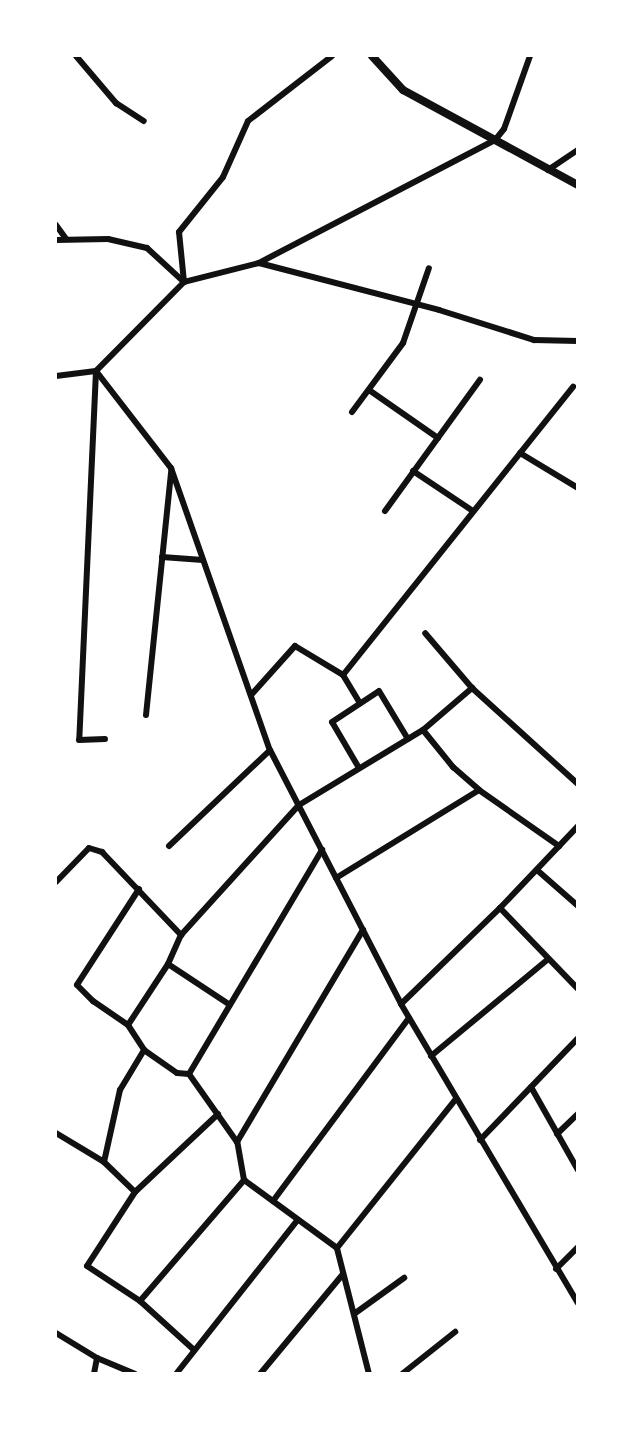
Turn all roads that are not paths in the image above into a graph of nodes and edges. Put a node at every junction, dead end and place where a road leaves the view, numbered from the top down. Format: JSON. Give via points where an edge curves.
{"nodes":[{"id":1,"x":76,"y":56,"type":"edge"},
{"id":2,"x":332,"y":56,"type":"edge"},
{"id":3,"x":372,"y":56,"type":"edge"},
{"id":4,"x":530,"y":56,"type":"edge"},
{"id":5,"x":144,"y":121,"type":"dead end"},
{"id":6,"x":495,"y":141,"type":"junction"},
{"id":7,"x":578,"y":150,"type":"edge"},
{"id":8,"x":548,"y":170,"type":"junction"},
{"id":9,"x":578,"y":185,"type":"edge"},
{"id":10,"x":56,"y":225,"type":"edge"},
{"id":11,"x":66,"y":239,"type":"junction"},
{"id":12,"x":56,"y":240,"type":"edge"},
{"id":13,"x":260,"y":263,"type":"junction"},
{"id":14,"x":429,"y":268,"type":"dead end"},
{"id":15,"x":184,"y":282,"type":"junction"},
{"id":16,"x":414,"y":304,"type":"junction"},
{"id":17,"x":578,"y":341,"type":"edge"},
{"id":18,"x":96,"y":371,"type":"junction"},
{"id":19,"x":56,"y":376,"type":"edge"},
{"id":20,"x":480,"y":380,"type":"dead end"},
{"id":21,"x":573,"y":387,"type":"dead end"},
{"id":22,"x":369,"y":390,"type":"junction"},
{"id":23,"x":352,"y":412,"type":"dead end"},
{"id":24,"x":438,"y":438,"type":"junction"},
{"id":25,"x":520,"y":453,"type":"junction"},
{"id":26,"x":171,"y":468,"type":"junction"},
{"id":27,"x":413,"y":471,"type":"junction"},
{"id":28,"x":578,"y":488,"type":"edge"},
{"id":29,"x":385,"y":511,"type":"dead end"},
{"id":30,"x":473,"y":511,"type":"junction"},
{"id":31,"x":162,"y":557,"type":"junction"},
{"id":32,"x":203,"y":560,"type":"junction"},
{"id":33,"x":424,"y":633,"type":"dead end"},
{"id":34,"x":343,"y":675,"type":"junction"},
{"id":35,"x":472,"y":688,"type":"junction"},
{"id":36,"x":251,"y":695,"type":"junction"},
{"id":37,"x":360,"y":703,"type":"junction"},
{"id":38,"x":146,"y":715,"type":"dead end"},
{"id":39,"x":423,"y":730,"type":"junction"},
{"id":40,"x":105,"y":739,"type":"dead end"},
{"id":41,"x":408,"y":739,"type":"junction"},
{"id":42,"x":270,"y":750,"type":"junction"},
{"id":43,"x":359,"y":768,"type":"junction"},
{"id":44,"x":578,"y":784,"type":"edge"},
{"id":45,"x":479,"y":790,"type":"junction"},
{"id":46,"x":299,"y":805,"type":"junction"},
{"id":47,"x":578,"y":826,"type":"edge"},
{"id":48,"x":169,"y":846,"type":"dead end"},
{"id":49,"x":559,"y":846,"type":"junction"},
{"id":50,"x":322,"y":850,"type":"junction"},
{"id":51,"x":537,"y":870,"type":"junction"},
{"id":52,"x":336,"y":878,"type":"junction"},
{"id":53,"x":56,"y":882,"type":"edge"},
{"id":54,"x":139,"y":889,"type":"junction"},
{"id":55,"x":578,"y":906,"type":"edge"},
{"id":56,"x":500,"y":908,"type":"junction"},
{"id":57,"x":363,"y":930,"type":"junction"},
{"id":58,"x":181,"y":935,"type":"junction"},
{"id":59,"x":547,"y":960,"type":"junction"},
{"id":60,"x":168,"y":964,"type":"junction"},
{"id":61,"x":578,"y":988,"type":"edge"},
{"id":62,"x":401,"y":1004,"type":"junction"},
{"id":63,"x":230,"y":1005,"type":"junction"},
{"id":64,"x":409,"y":1018,"type":"junction"},
{"id":65,"x":128,"y":1025,"type":"junction"},
{"id":66,"x":578,"y":1038,"type":"edge"},
{"id":67,"x":144,"y":1050,"type":"junction"},
{"id":68,"x":432,"y":1056,"type":"junction"},
{"id":69,"x":189,"y":1074,"type":"junction"},
{"id":70,"x":531,"y":1086,"type":"junction"},
{"id":71,"x":456,"y":1099,"type":"junction"},
{"id":72,"x":218,"y":1114,"type":"junction"},
{"id":73,"x":578,"y":1114,"type":"edge"},
{"id":74,"x":56,"y":1133,"type":"edge"},
{"id":75,"x":557,"y":1134,"type":"junction"},
{"id":76,"x":480,"y":1140,"type":"junction"},
{"id":77,"x":237,"y":1142,"type":"junction"},
{"id":78,"x":104,"y":1162,"type":"junction"},
{"id":79,"x":578,"y":1170,"type":"edge"},
{"id":80,"x":244,"y":1180,"type":"junction"},
{"id":81,"x":135,"y":1191,"type":"junction"},
{"id":82,"x":273,"y":1201,"type":"junction"},
{"id":83,"x":297,"y":1221,"type":"junction"},
{"id":84,"x":578,"y":1247,"type":"edge"},
{"id":85,"x":337,"y":1248,"type":"junction"},
{"id":86,"x":556,"y":1269,"type":"junction"},
{"id":87,"x":343,"y":1274,"type":"junction"},
{"id":88,"x":404,"y":1278,"type":"dead end"},
{"id":89,"x":140,"y":1301,"type":"junction"},
{"id":90,"x":578,"y":1303,"type":"edge"},
{"id":91,"x":354,"y":1314,"type":"junction"},
{"id":92,"x":455,"y":1332,"type":"dead end"},
{"id":93,"x":56,"y":1333,"type":"edge"},
{"id":94,"x":194,"y":1350,"type":"junction"},
{"id":95,"x":97,"y":1358,"type":"junction"},
{"id":96,"x":94,"y":1374,"type":"edge"},
{"id":97,"x":135,"y":1374,"type":"edge"},
{"id":98,"x":176,"y":1374,"type":"edge"},
{"id":99,"x":260,"y":1374,"type":"edge"},
{"id":100,"x":369,"y":1374,"type":"edge"},
{"id":101,"x":402,"y":1374,"type":"edge"}],
"edges":[{"from":1,"to":5,"type":"street","via":[[116,103]]},
{"from":2,"to":15,"type":"street","via":[[248,121],[223,177],[179,232]]},
{"from":3,"to":6,"type":"street","via":[[404,90]]},
{"from":4,"to":6,"type":"street","via":[[504,129]]},
{"from":6,"to":8,"type":"street"},
{"from":6,"to":13,"type":"street"},
{"from":7,"to":8,"type":"street"},
{"from":8,"to":9,"type":"street"},
{"from":10,"to":11,"type":"street"},
{"from":11,"to":12,"type":"street"},
{"from":11,"to":15,"type":"street","via":[[108,239],[147,248]]},
{"from":13,"to":15,"type":"street"},
{"from":13,"to":16,"type":"street"},
{"from":14,"to":16,"type":"street"},
{"from":15,"to":18,"type":"street"},
{"from":16,"to":17,"type":"street","via":[[534,340]]},
{"from":16,"to":22,"type":"street","via":[[403,343]]},
{"from":18,"to":19,"type":"street"},
{"from":18,"to":26,"type":"street"},
{"from":18,"to":40,"type":"street","via":[[79,740]]},
{"from":20,"to":24,"type":"street"},
{"from":21,"to":25,"type":"street"},
{"from":22,"to":23,"type":"street"},
{"from":22,"to":24,"type":"street"},
{"from":24,"to":27,"type":"street"},
{"from":25,"to":28,"type":"street"},
{"from":25,"to":30,"type":"street"},
{"from":26,"to":31,"type":"street"},
{"from":26,"to":32,"type":"street"},
{"from":27,"to":29,"type":"street"},
{"from":27,"to":30,"type":"street"},
{"from":30,"to":34,"type":"street"},
{"from":31,"to":32,"type":"street"},
{"from":31,"to":38,"type":"street"},
{"from":32,"to":36,"type":"street"},
{"from":33,"to":35,"type":"street"},
{"from":34,"to":36,"type":"street","via":[[295,646]]},
{"from":34,"to":37,"type":"street"},
{"from":35,"to":39,"type":"street"},
{"from":35,"to":44,"type":"street"},
{"from":36,"to":42,"type":"street"},
{"from":37,"to":41,"type":"street","via":[[379,691]]},
{"from":37,"to":43,"type":"street","via":[[332,722]]},
{"from":39,"to":41,"type":"street"},
{"from":39,"to":45,"type":"street","via":[[453,767]]},
{"from":41,"to":43,"type":"street"},
{"from":42,"to":46,"type":"street"},
{"from":42,"to":48,"type":"street"},
{"from":43,"to":46,"type":"street"},
{"from":45,"to":49,"type":"street"},
{"from":45,"to":52,"type":"street"},
{"from":46,"to":50,"type":"street"},
{"from":46,"to":58,"type":"street"},
{"from":47,"to":49,"type":"street"},
{"from":49,"to":51,"type":"street"},
{"from":50,"to":52,"type":"street"},
{"from":50,"to":63,"type":"street"},
{"from":51,"to":55,"type":"street"},
{"from":51,"to":56,"type":"street"},
{"from":52,"to":57,"type":"street"},
{"from":53,"to":54,"type":"street","via":[[88,849],[102,852]]},
{"from":54,"to":58,"type":"street"},
{"from":54,"to":65,"type":"street","via":[[77,985]]},
{"from":56,"to":59,"type":"street"},
{"from":56,"to":62,"type":"street"},
{"from":57,"to":62,"type":"street"},
{"from":57,"to":77,"type":"street"},
{"from":58,"to":60,"type":"street"},
{"from":59,"to":61,"type":"street"},
{"from":59,"to":68,"type":"street"},
{"from":60,"to":63,"type":"street"},
{"from":60,"to":65,"type":"street"},
{"from":62,"to":64,"type":"street"},
{"from":63,"to":69,"type":"street"},
{"from":64,"to":68,"type":"street"},
{"from":64,"to":82,"type":"street"},
{"from":65,"to":67,"type":"street"},
{"from":66,"to":70,"type":"street"},
{"from":67,"to":69,"type":"street","via":[[177,1073]]},
{"from":67,"to":78,"type":"street","via":[[120,1090]]},
{"from":68,"to":71,"type":"street"},
{"from":69,"to":72,"type":"street"},
{"from":70,"to":75,"type":"street"},
{"from":70,"to":76,"type":"street"},
{"from":71,"to":76,"type":"street"},
{"from":71,"to":85,"type":"street"},
{"from":72,"to":77,"type":"street"},
{"from":72,"to":81,"type":"street"},
{"from":73,"to":75,"type":"street"},
{"from":74,"to":78,"type":"street"},
{"from":75,"to":79,"type":"street"},
{"from":76,"to":86,"type":"street"},
{"from":77,"to":80,"type":"street"},
{"from":78,"to":81,"type":"street"},
{"from":80,"to":82,"type":"street"},
{"from":80,"to":89,"type":"street"},
{"from":81,"to":89,"type":"street","via":[[87,1266]]},
{"from":82,"to":83,"type":"street"},
{"from":83,"to":85,"type":"street"},
{"from":83,"to":94,"type":"street"},
{"from":84,"to":86,"type":"street"},
{"from":85,"to":87,"type":"street"},
{"from":86,"to":90,"type":"street"},
{"from":87,"to":91,"type":"street"},
{"from":87,"to":99,"type":"street"},
{"from":88,"to":91,"type":"street"},
{"from":89,"to":94,"type":"street"},
{"from":91,"to":100,"type":"street"},
{"from":92,"to":101,"type":"street"},
{"from":93,"to":95,"type":"street"},
{"from":94,"to":98,"type":"street"},
{"from":95,"to":96,"type":"street"},
{"from":95,"to":97,"type":"street"}]}
